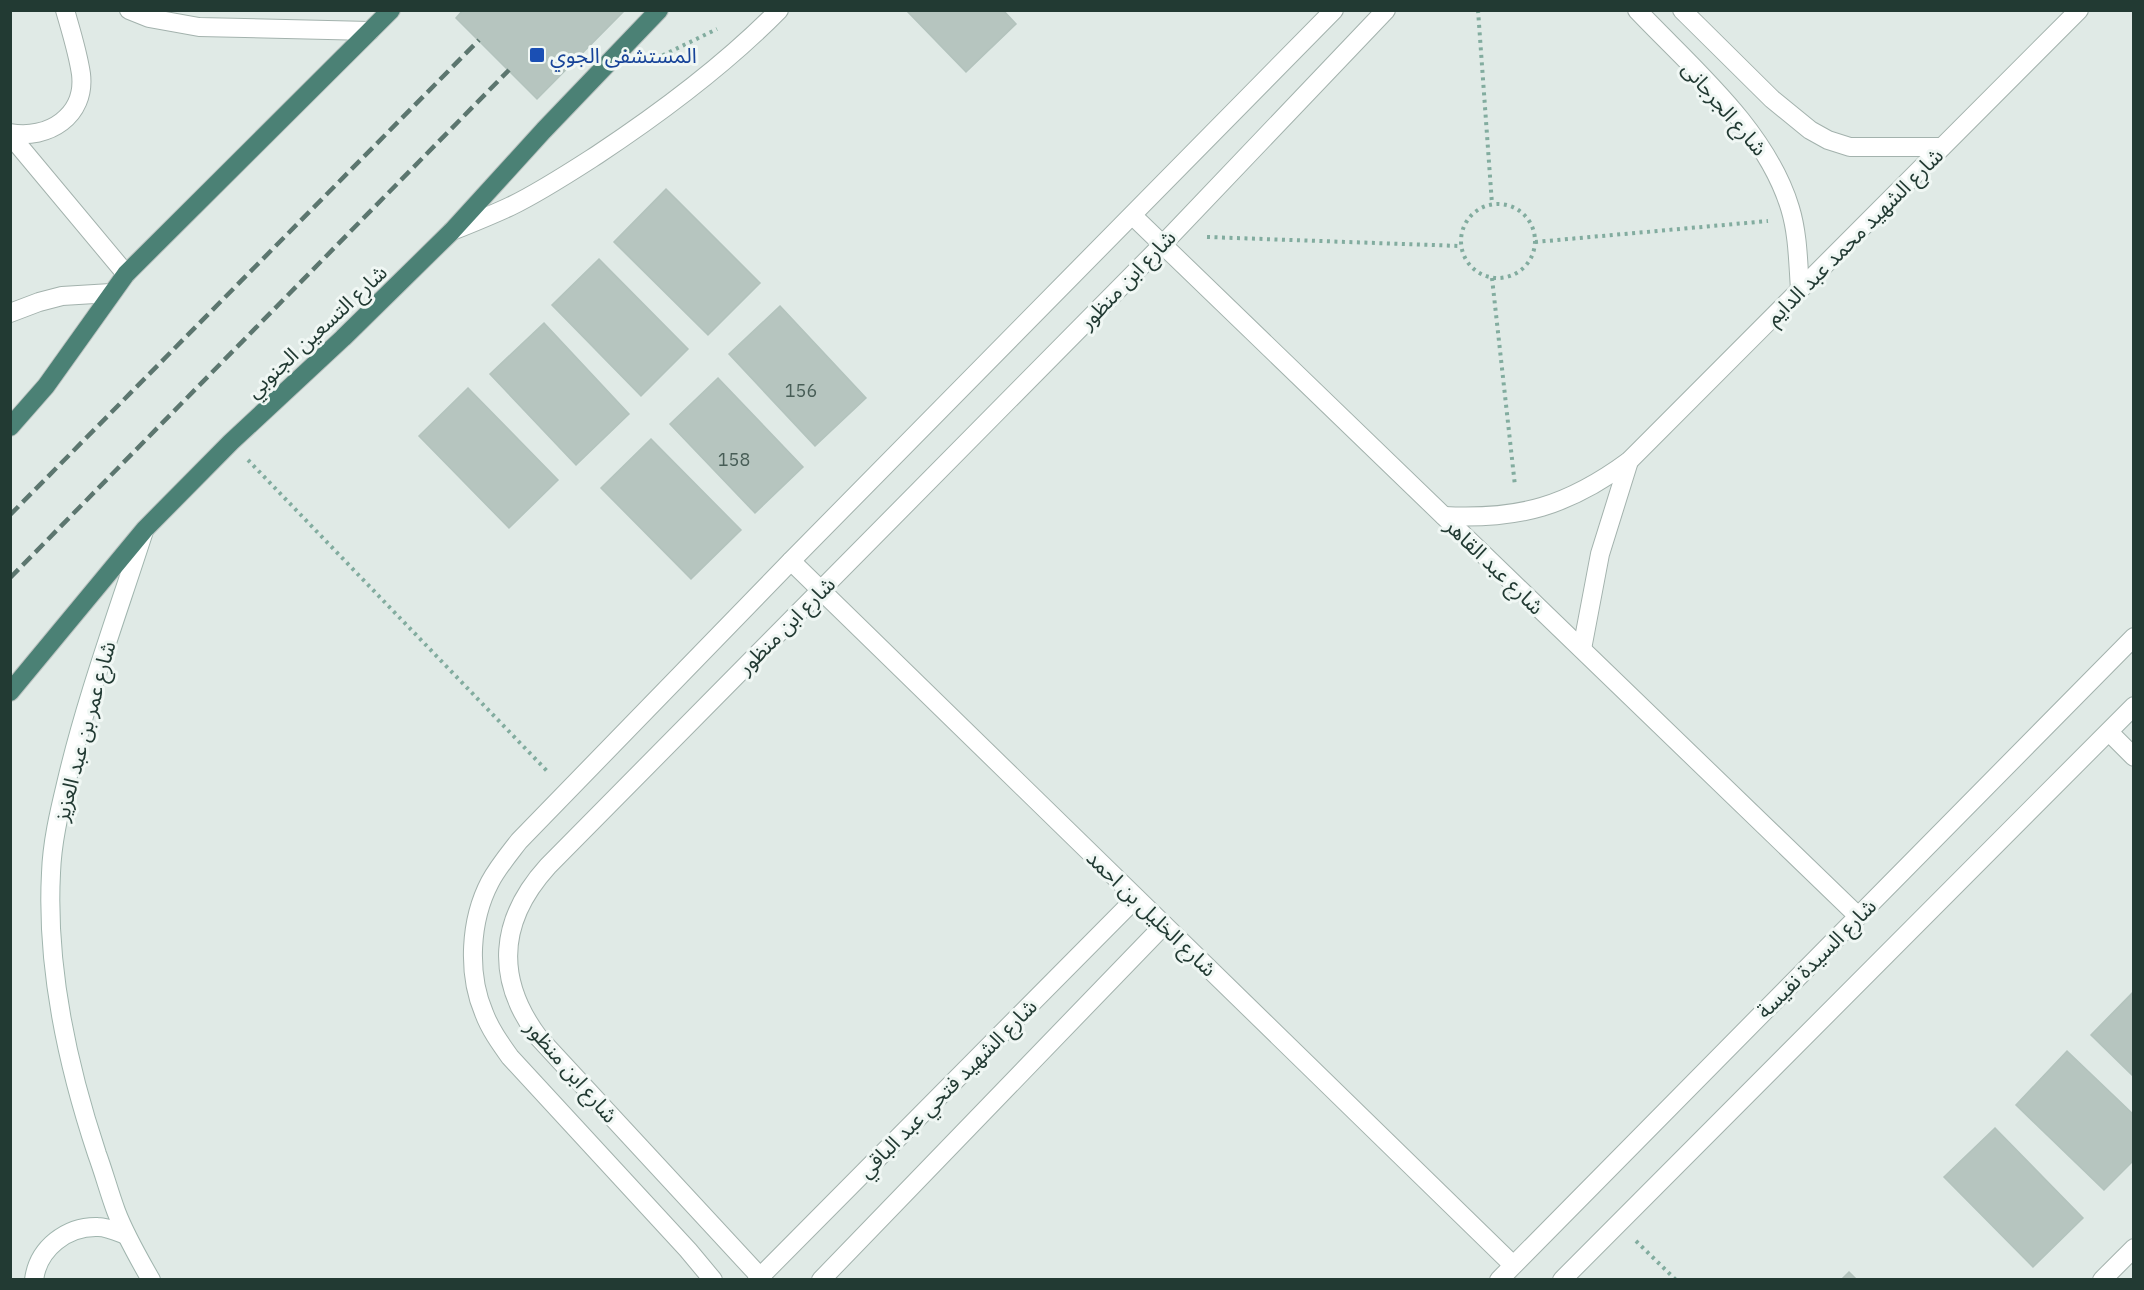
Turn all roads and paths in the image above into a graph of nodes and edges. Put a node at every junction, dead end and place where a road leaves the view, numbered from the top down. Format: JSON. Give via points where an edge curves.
{"nodes":[{"id":1,"x":65,"y":10,"type":"edge"},
{"id":2,"x":129,"y":10,"type":"edge"},
{"id":3,"x":391,"y":10,"type":"edge"},
{"id":4,"x":659,"y":10,"type":"edge"},
{"id":5,"x":779,"y":10,"type":"edge"},
{"id":6,"x":1334,"y":10,"type":"edge"},
{"id":7,"x":1386,"y":10,"type":"edge"},
{"id":8,"x":1478,"y":10,"type":"edge"},
{"id":9,"x":1636,"y":10,"type":"edge"},
{"id":10,"x":1682,"y":10,"type":"edge"},
{"id":11,"x":2079,"y":10,"type":"edge"},
{"id":12,"x":370,"y":31,"type":"junction"},
{"id":13,"x":10,"y":134,"type":"edge"},
{"id":14,"x":1942,"y":147,"type":"junction"},
{"id":15,"x":1492,"y":204,"type":"junction"},
{"id":16,"x":1133,"y":216,"type":"junction"},
{"id":17,"x":1793,"y":219,"type":"junction"},
{"id":18,"x":452,"y":231,"type":"junction"},
{"id":19,"x":1166,"y":240,"type":"junction"},
{"id":20,"x":1535,"y":242,"type":"junction"},
{"id":21,"x":1460,"y":246,"type":"junction"},
{"id":22,"x":126,"y":274,"type":"junction"},
{"id":23,"x":1492,"y":278,"type":"junction"},
{"id":24,"x":1800,"y":289,"type":"junction"},
{"id":25,"x":111,"y":293,"type":"junction"},
{"id":26,"x":10,"y":313,"type":"edge"},
{"id":27,"x":10,"y":427,"type":"edge"},
{"id":28,"x":231,"y":442,"type":"junction"},
{"id":29,"x":1629,"y":461,"type":"junction"},
{"id":30,"x":1518,"y":513,"type":"junction"},
{"id":31,"x":1444,"y":516,"type":"junction"},
{"id":32,"x":145,"y":530,"type":"junction"},
{"id":33,"x":791,"y":561,"type":"junction"},
{"id":34,"x":821,"y":590,"type":"junction"},
{"id":35,"x":2133,"y":637,"type":"edge"},
{"id":36,"x":1582,"y":649,"type":"junction"},
{"id":37,"x":10,"y":692,"type":"edge"},
{"id":38,"x":2133,"y":706,"type":"edge"},
{"id":39,"x":2109,"y":732,"type":"junction"},
{"id":40,"x":2133,"y":757,"type":"edge"},
{"id":41,"x":568,"y":792,"type":"junction"},
{"id":42,"x":1136,"y":898,"type":"junction"},
{"id":43,"x":1858,"y":916,"type":"junction"},
{"id":44,"x":1164,"y":925,"type":"junction"},
{"id":45,"x":1619,"y":1223,"type":"junction"},
{"id":46,"x":126,"y":1235,"type":"junction"},
{"id":47,"x":2133,"y":1248,"type":"edge"},
{"id":48,"x":1514,"y":1265,"type":"junction"},
{"id":49,"x":760,"y":1278,"type":"edge"},
{"id":50,"x":34,"y":1280,"type":"edge"},
{"id":51,"x":151,"y":1280,"type":"edge"},
{"id":52,"x":713,"y":1280,"type":"edge"},
{"id":53,"x":821,"y":1280,"type":"edge"},
{"id":54,"x":1499,"y":1280,"type":"edge"},
{"id":55,"x":1562,"y":1280,"type":"edge"},
{"id":56,"x":1676,"y":1280,"type":"edge"},
{"id":57,"x":2102,"y":1280,"type":"edge"}],
"edges":[{"from":1,"to":13,"type":"street","via":[[81,76],[75,107],[53,129],[38,134]]},
{"from":2,"to":12,"type":"street","via":[[149,18],[199,27]]},
{"from":3,"to":12,"type":"highway"},
{"from":4,"to":18,"type":"highway","name":"شارع التسعين الجنوبي"},
{"from":5,"to":18,"type":"street","via":[[698,84],[638,128],[512,206]]},
{"from":6,"to":16,"type":"street","name":"شارع ابن منظور"},
{"from":7,"to":19,"type":"street","name":"شارع ابن منظور"},
{"from":8,"to":15,"type":"path"},
{"from":9,"to":17,"type":"street","name":"شارع الجرجانى","via":[[1748,129],[1768,156]]},
{"from":10,"to":14,"type":"street","name":"شارع الجرجانى","via":[[1772,99],[1828,140],[1850,147]]},
{"from":11,"to":14,"type":"street","name":"شارع الشهيد محمد عبد الدايم"},
{"from":12,"to":22,"type":"highway"},
{"from":13,"to":22,"type":"street"},
{"from":14,"to":24,"type":"street","name":"شارع الشهيد محمد عبد الدايم"},
{"from":15,"to":20,"type":"path","via":[[1519,209],[1531,224]]},
{"from":15,"to":21,"type":"path","via":[[1467,219]]},
{"from":16,"to":19,"type":"street","name":"شارع عبد القاهر"},
{"from":16,"to":33,"type":"street","name":"شارع ابن منظور"},
{"from":17,"to":20,"type":"path"},
{"from":17,"to":24,"type":"street","name":"شارع الجرجانى"},
{"from":18,"to":28,"type":"highway","name":"شارع التسعين الجنوبي"},
{"from":19,"to":21,"type":"path"},
{"from":19,"to":31,"type":"street","name":"شارع عبد القاهر"},
{"from":19,"to":34,"type":"street","name":"شارع ابن منظور"},
{"from":20,"to":23,"type":"path","via":[[1534,252],[1522,270],[1513,276]]},
{"from":21,"to":23,"type":"path","via":[[1467,264]]},
{"from":22,"to":25,"type":"highway"},
{"from":23,"to":30,"type":"path"},
{"from":24,"to":29,"type":"street","name":"شارع الشهيد محمد عبد الدايم"},
{"from":25,"to":26,"type":"street","via":[[62,296]]},
{"from":25,"to":27,"type":"highway","via":[[46,386]]},
{"from":28,"to":32,"type":"highway","name":"شارع التسعين الجنوبي"},
{"from":28,"to":41,"type":"path"},
{"from":29,"to":30,"type":"street","name":"شارع الشهيد محمد عبد الدايم","via":[[1577,494]]},
{"from":29,"to":36,"type":"street","name":"شارع الشهيد محمد عبد الدايم","via":[[1600,554]]},
{"from":30,"to":31,"type":"street","name":"شارع الشهيد محمد عبد الدايم"},
{"from":31,"to":36,"type":"street","name":"شارع عبد القاهر"},
{"from":32,"to":37,"type":"highway","name":"شارع التسعين الجنوبي"},
{"from":32,"to":46,"type":"street","name":"شارع عمر بن عبد العزيز","via":[[71,761],[51,872],[56,987],[67,1049],[82,1110]]},
{"from":33,"to":34,"type":"street","name":"شارع الخليل بن احمد"},
{"from":33,"to":41,"type":"street","name":"شارع ابن منظور"},
{"from":34,"to":42,"type":"street","name":"شارع الخليل بن احمد"},
{"from":34,"to":49,"type":"street","name":"شارع ابن منظور","via":[[532,884],[520,904],[508,950],[514,997],[538,1038]]},
{"from":35,"to":43,"type":"street","name":"شارع السيدة نفيسة"},
{"from":36,"to":43,"type":"street","name":"شارع عبد القاهر"},
{"from":38,"to":39,"type":"street"},
{"from":39,"to":40,"type":"street"},
{"from":39,"to":45,"type":"street"},
{"from":41,"to":52,"type":"street","name":"شارع ابن منظور","via":[[519,841],[486,892],[474,934],[476,986],[483,1011],[510,1057]]},
{"from":42,"to":44,"type":"street","name":"شارع الخليل بن احمد"},
{"from":42,"to":49,"type":"street","name":"شارع الشهيد فتحي عبد الباقي"},
{"from":43,"to":48,"type":"street","name":"شارع السيدة نفيسة"},
{"from":44,"to":48,"type":"street","name":"شارع الخليل بن احمد"},
{"from":44,"to":53,"type":"street","name":"شارع الشهيد فتحي عبد الباقي"},
{"from":45,"to":55,"type":"street"},
{"from":45,"to":56,"type":"path"},
{"from":46,"to":50,"type":"street","via":[[100,1226],[73,1230],[50,1245],[35,1268]]},
{"from":46,"to":51,"type":"street","name":"شارع عمر بن عبد العزيز"},
{"from":47,"to":57,"type":"street"},
{"from":48,"to":54,"type":"street","name":"شارع السيدة نفيسة"}]}
